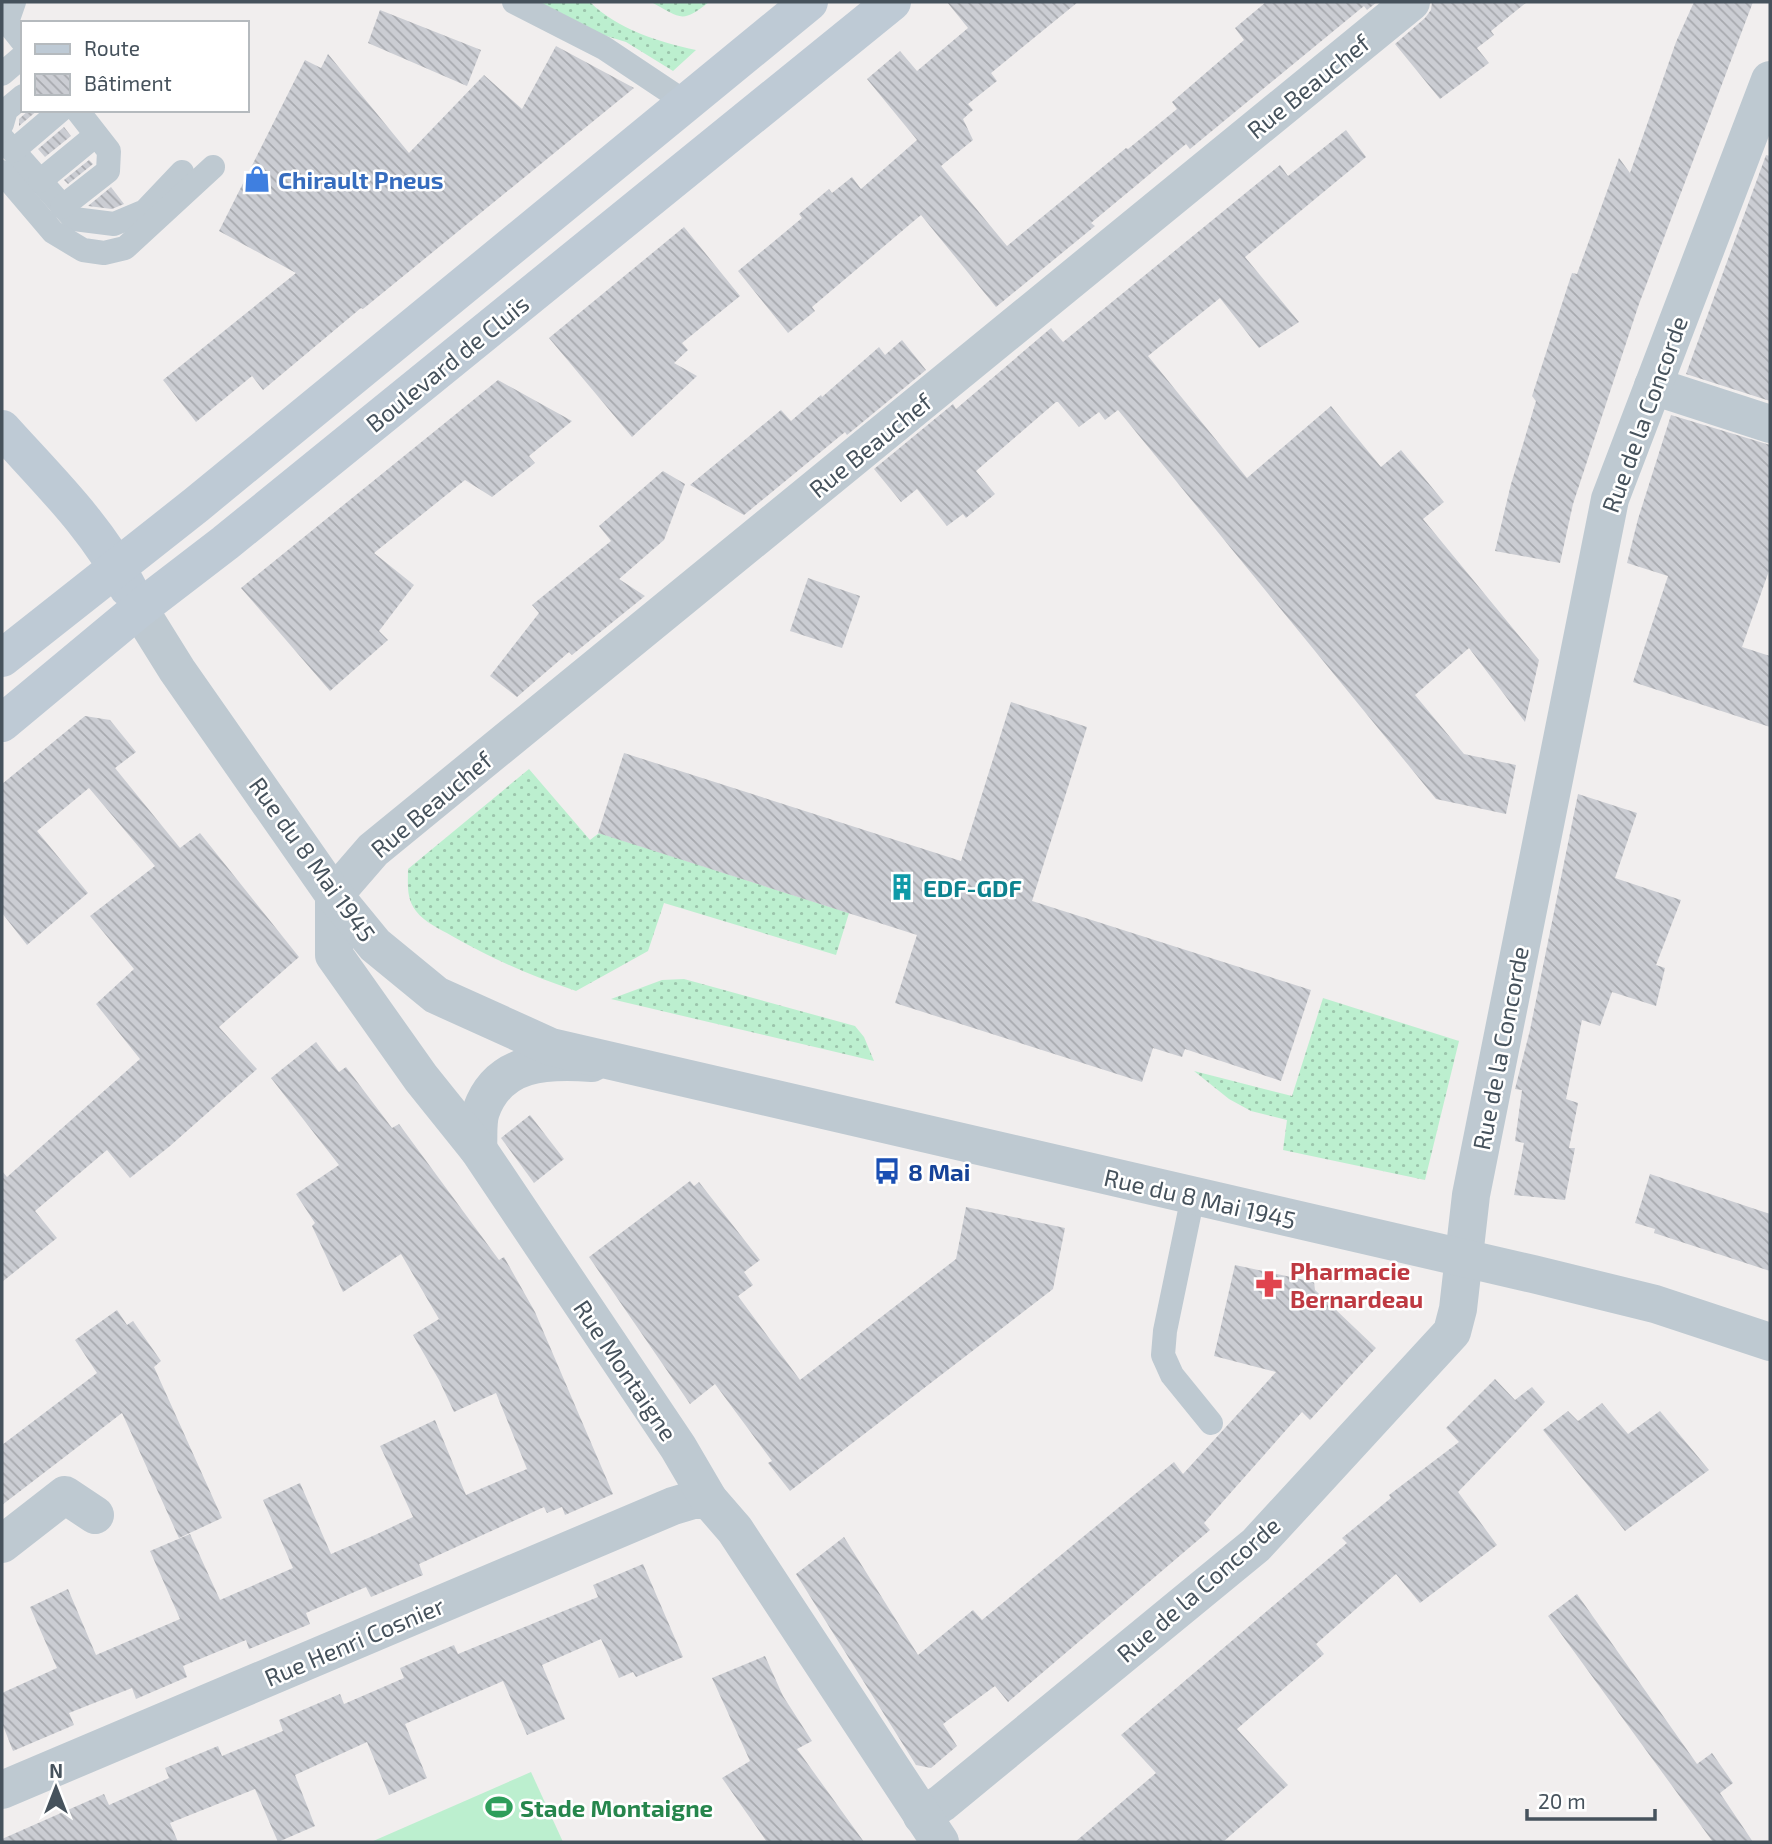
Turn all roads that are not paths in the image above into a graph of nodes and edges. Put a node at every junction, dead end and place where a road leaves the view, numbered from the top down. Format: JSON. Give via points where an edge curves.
{"nodes":[{"id":1,"x":14,"y":2,"type":"edge"},
{"id":2,"x":514,"y":2,"type":"edge"},
{"id":3,"x":809,"y":2,"type":"edge"},
{"id":4,"x":892,"y":2,"type":"edge"},
{"id":5,"x":1411,"y":2,"type":"edge"},
{"id":6,"x":16,"y":45,"type":"edge"},
{"id":7,"x":2,"y":74,"type":"edge"},
{"id":8,"x":1770,"y":80,"type":"edge"},
{"id":9,"x":21,"y":98,"type":"edge"},
{"id":10,"x":685,"y":103,"type":"junction"},
{"id":11,"x":58,"y":112,"type":"edge"},
{"id":12,"x":79,"y":112,"type":"edge"},
{"id":13,"x":2,"y":124,"type":"edge"},
{"id":14,"x":96,"y":135,"type":"junction"},
{"id":15,"x":5,"y":154,"type":"edge"},
{"id":16,"x":213,"y":167,"type":"dead end"},
{"id":17,"x":182,"y":172,"type":"dead end"},
{"id":18,"x":40,"y":181,"type":"junction"},
{"id":19,"x":62,"y":206,"type":"junction"},
{"id":20,"x":1653,"y":386,"type":"junction"},
{"id":21,"x":1770,"y":424,"type":"edge"},
{"id":22,"x":2,"y":429,"type":"edge"},
{"id":23,"x":118,"y":567,"type":"junction"},
{"id":24,"x":139,"y":609,"type":"junction"},
{"id":25,"x":2,"y":659,"type":"edge"},
{"id":26,"x":2,"y":723,"type":"edge"},
{"id":27,"x":334,"y":895,"type":"junction"},
{"id":28,"x":626,"y":1066,"type":"junction"},
{"id":29,"x":478,"y":1149,"type":"junction"},
{"id":30,"x":1193,"y":1196,"type":"junction"},
{"id":31,"x":1463,"y":1258,"type":"junction"},
{"id":32,"x":1770,"y":1342,"type":"edge"},
{"id":33,"x":1210,"y":1423,"type":"dead end"},
{"id":34,"x":709,"y":1500,"type":"junction"},
{"id":35,"x":94,"y":1515,"type":"dead end"},
{"id":36,"x":2,"y":1544,"type":"edge"},
{"id":37,"x":2,"y":1790,"type":"edge"},
{"id":38,"x":931,"y":1829,"type":"edge"}],
"edges":[{"from":1,"to":6,"type":"lane","via":[[7,22]]},
{"from":2,"to":10,"type":"lane","via":[[604,48]]},
{"from":3,"to":10,"type":"main road","name":"Boulevard de Cluis"},
{"from":4,"to":24,"type":"main road","name":"Boulevard de Cluis"},
{"from":5,"to":27,"type":"street","name":"Rue Beauchef","via":[[373,850]]},
{"from":6,"to":7,"type":"lane"},
{"from":8,"to":20,"type":"street","name":"Rue de la Concorde"},
{"from":9,"to":13,"type":"lane","via":[[6,110]]},
{"from":10,"to":23,"type":"main road","name":"Boulevard de Cluis"},
{"from":11,"to":15,"type":"lane"},
{"from":12,"to":14,"type":"lane"},
{"from":14,"to":18,"type":"lane"},
{"from":14,"to":19,"type":"lane","via":[[109,151],[108,171]]},
{"from":15,"to":16,"type":"lane","via":[[54,232],[83,250],[104,253],[125,248]]},
{"from":15,"to":18,"type":"lane"},
{"from":17,"to":19,"type":"lane","via":[[145,211],[114,224],[74,219]]},
{"from":18,"to":19,"type":"lane"},
{"from":20,"to":21,"type":"street"},
{"from":20,"to":31,"type":"street","name":"Rue de la Concorde","via":[[1610,499],[1476,1168]]},
{"from":22,"to":23,"type":"main road","via":[[81,517]]},
{"from":23,"to":24,"type":"main road"},
{"from":23,"to":25,"type":"main road","name":"Boulevard de Cluis"},
{"from":24,"to":26,"type":"main road","name":"Boulevard de Cluis"},
{"from":24,"to":27,"type":"street","name":"Rue du 8 Mai 1945"},
{"from":27,"to":28,"type":"street","name":"Rue du 8 Mai 1945","via":[[375,945],[436,995],[551,1047]]},
{"from":27,"to":29,"type":"street","name":"Rue Montaigne","via":[[334,955]]},
{"from":28,"to":29,"type":"street","name":"Rue du 8 Mai 1945","via":[[559,1061],[516,1069],[494,1084],[481,1112]]},
{"from":28,"to":30,"type":"street","name":"Rue du 8 Mai 1945"},
{"from":29,"to":34,"type":"street","name":"Rue Montaigne"},
{"from":30,"to":31,"type":"street","name":"Rue du 8 Mai 1945"},
{"from":30,"to":33,"type":"lane","via":[[1163,1355],[1172,1375]]},
{"from":31,"to":32,"type":"street","name":"Rue du 8 Mai 1945","via":[[1655,1304]]},
{"from":31,"to":38,"type":"street","name":"Rue de la Concorde","via":[[1452,1332],[1256,1545],[942,1803]]},
{"from":34,"to":37,"type":"street","name":"Rue Henri Cosnier","via":[[673,1506]]},
{"from":34,"to":38,"type":"street","name":"Rue Montaigne","via":[[734,1530]]},
{"from":35,"to":36,"type":"street","via":[[65,1495]]}]}
